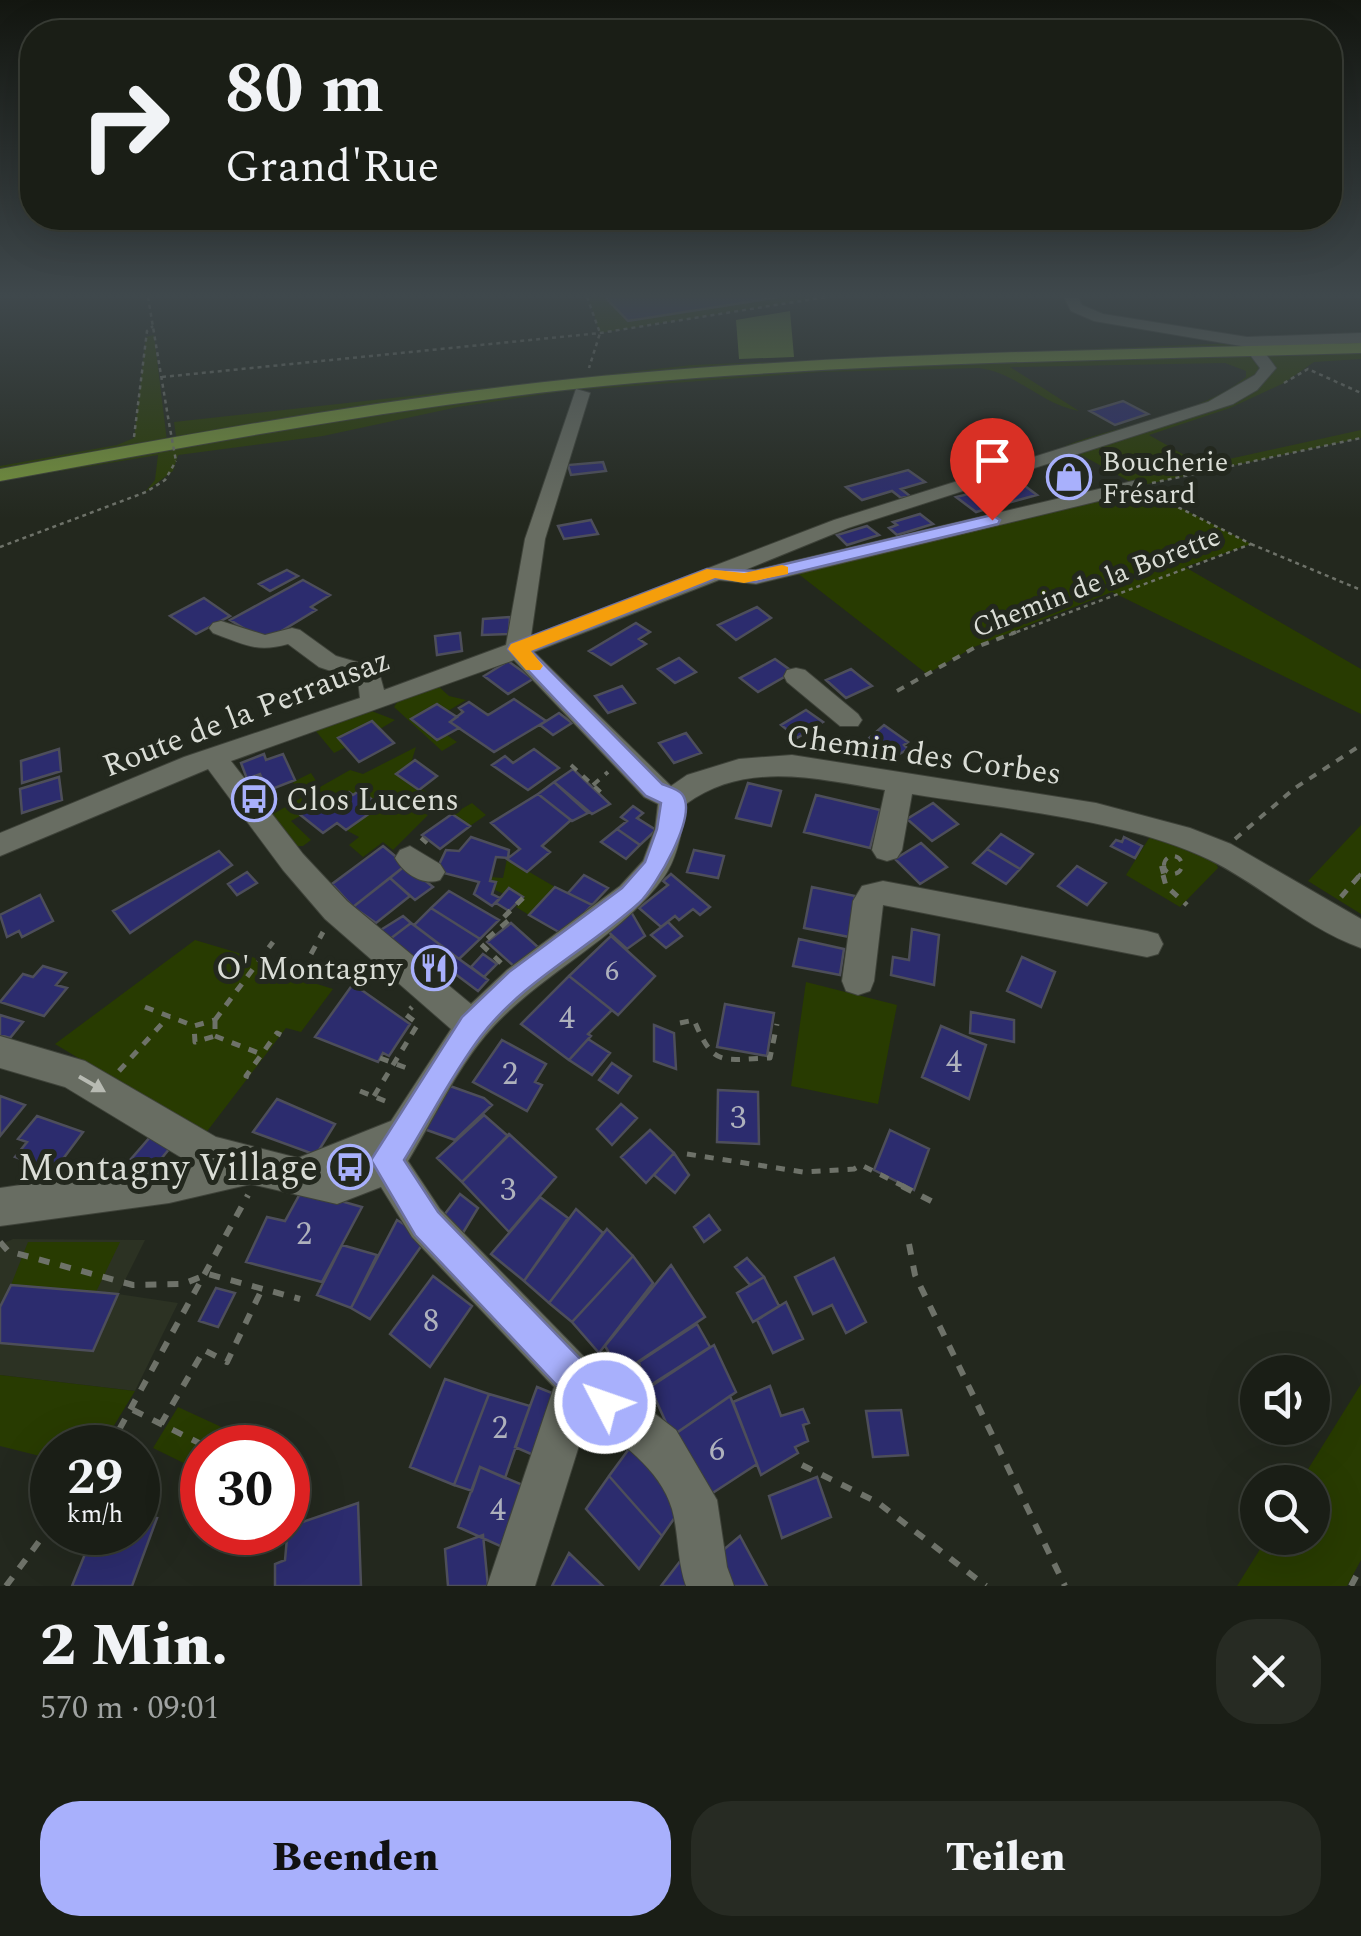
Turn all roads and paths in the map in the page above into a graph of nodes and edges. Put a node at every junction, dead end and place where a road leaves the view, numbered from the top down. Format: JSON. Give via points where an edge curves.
{"nodes":[{"id":1,"x":141,"y":371,"type":"edge"},
{"id":2,"x":161,"y":371,"type":"edge"},
{"id":3,"x":232,"y":371,"type":"edge"},
{"id":4,"x":588,"y":371,"type":"edge"},
{"id":5,"x":749,"y":371,"type":"edge"},
{"id":6,"x":1266,"y":371,"type":"edge"},
{"id":7,"x":1305,"y":371,"type":"edge"},
{"id":8,"x":1312,"y":371,"type":"edge"},
{"id":9,"x":162,"y":378,"type":"junction"},
{"id":10,"x":584,"y":383,"type":"joint"},
{"id":11,"x":1284,"y":383,"type":"dead end"},
{"id":12,"x":1361,"y":393,"type":"edge"},
{"id":13,"x":1002,"y":431,"type":"dead end"},
{"id":14,"x":134,"y":438,"type":"dead end"},
{"id":15,"x":1361,"y":438,"type":"edge"},
{"id":16,"x":1031,"y":454,"type":"dead end"},
{"id":17,"x":0,"y":474,"type":"edge"},
{"id":18,"x":1137,"y":486,"type":"junction"},
{"id":19,"x":1251,"y":544,"type":"junction"},
{"id":20,"x":0,"y":547,"type":"edge"},
{"id":21,"x":714,"y":573,"type":"junction"},
{"id":22,"x":1361,"y":590,"type":"edge"},
{"id":23,"x":220,"y":628,"type":"dead end"},
{"id":24,"x":518,"y":649,"type":"junction"},
{"id":25,"x":482,"y":662,"type":"junction"},
{"id":26,"x":370,"y":674,"type":"junction"},
{"id":27,"x":796,"y":676,"type":"dead end"},
{"id":28,"x":897,"y":692,"type":"dead end"},
{"id":29,"x":373,"y":702,"type":"junction"},
{"id":30,"x":849,"y":720,"type":"dead end"},
{"id":31,"x":1361,"y":745,"type":"edge"},
{"id":32,"x":212,"y":757,"type":"junction"},
{"id":33,"x":571,"y":765,"type":"dead end"},
{"id":34,"x":901,"y":780,"type":"junction"},
{"id":35,"x":605,"y":796,"type":"dead end"},
{"id":36,"x":673,"y":799,"type":"junction"},
{"id":37,"x":0,"y":845,"type":"edge"},
{"id":38,"x":887,"y":850,"type":"dead end"},
{"id":39,"x":1221,"y":852,"type":"junction"},
{"id":40,"x":1163,"y":861,"type":"dead end"},
{"id":41,"x":1361,"y":874,"type":"edge"},
{"id":42,"x":523,"y":898,"type":"dead end"},
{"id":43,"x":1188,"y":905,"type":"dead end"},
{"id":44,"x":1326,"y":914,"type":"junction"},
{"id":45,"x":1361,"y":936,"type":"edge"},
{"id":46,"x":273,"y":942,"type":"dead end"},
{"id":47,"x":1147,"y":944,"type":"dead end"},
{"id":48,"x":376,"y":972,"type":"dead end"},
{"id":49,"x":519,"y":980,"type":"junction"},
{"id":50,"x":858,"y":981,"type":"dead end"},
{"id":51,"x":358,"y":987,"type":"dead end"},
{"id":52,"x":428,"y":991,"type":"junction"},
{"id":53,"x":146,"y":1007,"type":"dead end"},
{"id":54,"x":169,"y":1016,"type":"junction"},
{"id":55,"x":215,"y":1020,"type":"junction"},
{"id":56,"x":680,"y":1022,"type":"dead end"},
{"id":57,"x":777,"y":1024,"type":"dead end"},
{"id":58,"x":194,"y":1026,"type":"junction"},
{"id":59,"x":472,"y":1026,"type":"junction"},
{"id":60,"x":281,"y":1035,"type":"dead end"},
{"id":61,"x":215,"y":1036,"type":"junction"},
{"id":62,"x":0,"y":1052,"type":"edge"},
{"id":63,"x":261,"y":1054,"type":"junction"},
{"id":64,"x":380,"y":1058,"type":"dead end"},
{"id":65,"x":394,"y":1063,"type":"junction"},
{"id":66,"x":249,"y":1077,"type":"dead end"},
{"id":67,"x":440,"y":1080,"type":"junction"},
{"id":68,"x":102,"y":1090,"type":"junction"},
{"id":69,"x":360,"y":1090,"type":"dead end"},
{"id":70,"x":374,"y":1096,"type":"junction"},
{"id":71,"x":402,"y":1137,"type":"junction"},
{"id":72,"x":688,"y":1154,"type":"dead end"},
{"id":73,"x":272,"y":1170,"type":"junction"},
{"id":74,"x":933,"y":1202,"type":"dead end"},
{"id":75,"x":0,"y":1207,"type":"edge"},
{"id":76,"x":0,"y":1242,"type":"edge"},
{"id":77,"x":909,"y":1244,"type":"dead end"},
{"id":78,"x":208,"y":1274,"type":"junction"},
{"id":79,"x":262,"y":1289,"type":"junction"},
{"id":80,"x":300,"y":1299,"type":"dead end"},
{"id":81,"x":578,"y":1381,"type":"junction"},
{"id":82,"x":131,"y":1409,"type":"junction"},
{"id":83,"x":161,"y":1424,"type":"junction"},
{"id":84,"x":122,"y":1425,"type":"edge"},
{"id":85,"x":180,"y":1434,"type":"edge"},
{"id":86,"x":802,"y":1465,"type":"dead end"},
{"id":87,"x":30,"y":1554,"type":"edge"},
{"id":88,"x":1361,"y":1567,"type":"edge"},
{"id":89,"x":6,"y":1586,"type":"edge"},
{"id":90,"x":512,"y":1586,"type":"edge"},
{"id":91,"x":710,"y":1586,"type":"edge"},
{"id":92,"x":986,"y":1586,"type":"edge"},
{"id":93,"x":1065,"y":1586,"type":"edge"},
{"id":94,"x":1351,"y":1586,"type":"edge"}],
"edges":[{"from":1,"to":14,"type":"path"},
{"from":2,"to":9,"type":"path"},
{"from":3,"to":9,"type":"path"},
{"from":4,"to":10,"type":"path"},
{"from":5,"to":17,"type":"main road","via":[[532,388]]},
{"from":6,"to":21,"type":"street","name":"Route de la Perrausaz","via":[[1207,407],[842,524]]},
{"from":7,"to":11,"type":"path"},
{"from":8,"to":12,"type":"path"},
{"from":9,"to":20,"type":"path","bridge":true,"via":[[176,461],[165,480]]},
{"from":10,"to":24,"type":"street","via":[[535,539]]},
{"from":13,"to":16,"type":"path"},
{"from":15,"to":18,"type":"path"},
{"from":18,"to":19,"type":"path","name":"Chemin de la Borette"},
{"from":18,"to":21,"type":"street","via":[[756,577]]},
{"from":19,"to":22,"type":"path"},
{"from":19,"to":28,"type":"path","name":"Chemin de la Borette","via":[[974,648]]},
{"from":21,"to":24,"type":"street","name":"Route de la Perrausaz"},
{"from":23,"to":26,"type":"street","via":[[264,643],[292,635],[341,670]]},
{"from":24,"to":25,"type":"street","name":"Route de la Perrausaz"},
{"from":24,"to":36,"type":"street","via":[[654,790]]},
{"from":25,"to":26,"type":"street"},
{"from":25,"to":29,"type":"street","name":"Route de la Perrausaz"},
{"from":26,"to":29,"type":"street"},
{"from":27,"to":30,"type":"street"},
{"from":29,"to":32,"type":"street","name":"Route de la Perrausaz"},
{"from":31,"to":39,"type":"path","via":[[1273,804]]},
{"from":32,"to":37,"type":"street","name":"Route de la Perrausaz"},
{"from":32,"to":52,"type":"street","via":[[354,928]]},
{"from":33,"to":35,"type":"path"},
{"from":34,"to":36,"type":"street","name":"Chemin des Corbes","via":[[792,765],[739,769],[697,782]]},
{"from":34,"to":38,"type":"street"},
{"from":34,"to":39,"type":"street","name":"Chemin des Corbes","via":[[1096,814]]},
{"from":36,"to":49,"type":"street","via":[[656,867],[631,895]]},
{"from":39,"to":44,"type":"street","name":"Chemin des Corbes"},
{"from":40,"to":43,"type":"path","via":[[1166,886]]},
{"from":41,"to":44,"type":"path"},
{"from":42,"to":49,"type":"path","via":[[481,944]]},
{"from":44,"to":45,"type":"street","name":"Chemin des Corbes"},
{"from":46,"to":55,"type":"path"},
{"from":47,"to":50,"type":"street","via":[[883,893],[868,902]]},
{"from":48,"to":51,"type":"path"},
{"from":49,"to":59,"type":"street"},
{"from":52,"to":59,"type":"street"},
{"from":52,"to":65,"type":"path","via":[[405,1014],[418,1024]]},
{"from":53,"to":54,"type":"path"},
{"from":54,"to":58,"type":"path"},
{"from":54,"to":68,"type":"path"},
{"from":55,"to":58,"type":"path"},
{"from":55,"to":61,"type":"path"},
{"from":56,"to":57,"type":"path","via":[[694,1020],[707,1051],[724,1064],[770,1058]]},
{"from":58,"to":61,"type":"path","via":[[195,1042]]},
{"from":59,"to":67,"type":"street"},
{"from":60,"to":63,"type":"path"},
{"from":61,"to":63,"type":"path"},
{"from":62,"to":68,"type":"street","one_way":true,"via":[[73,1073]]},
{"from":63,"to":66,"type":"path"},
{"from":64,"to":65,"type":"path"},
{"from":65,"to":67,"type":"path"},
{"from":65,"to":70,"type":"path"},
{"from":67,"to":71,"type":"street"},
{"from":68,"to":73,"type":"street","via":[[209,1152]]},
{"from":69,"to":70,"type":"path"},
{"from":70,"to":71,"type":"path"},
{"from":71,"to":73,"type":"street","via":[[362,1177],[337,1185]]},
{"from":71,"to":81,"type":"street","via":[[426,1224]]},
{"from":72,"to":74,"type":"path","via":[[803,1172],[861,1165]]},
{"from":73,"to":75,"type":"street"},
{"from":73,"to":78,"type":"path"},
{"from":76,"to":78,"type":"path","via":[[8,1251],[106,1280],[185,1287]]},
{"from":77,"to":93,"type":"path","via":[[914,1275]]},
{"from":78,"to":79,"type":"path"},
{"from":78,"to":82,"type":"path"},
{"from":79,"to":80,"type":"path"},
{"from":79,"to":83,"type":"path","via":[[227,1362],[204,1350]]},
{"from":81,"to":90,"type":"street"},
{"from":81,"to":91,"type":"street","via":[[660,1446],[694,1500]]},
{"from":82,"to":83,"type":"path"},
{"from":82,"to":84,"type":"path"},
{"from":83,"to":85,"type":"path"},
{"from":86,"to":92,"type":"path","via":[[877,1502]]},
{"from":87,"to":89,"type":"path"},
{"from":88,"to":94,"type":"path"}]}
